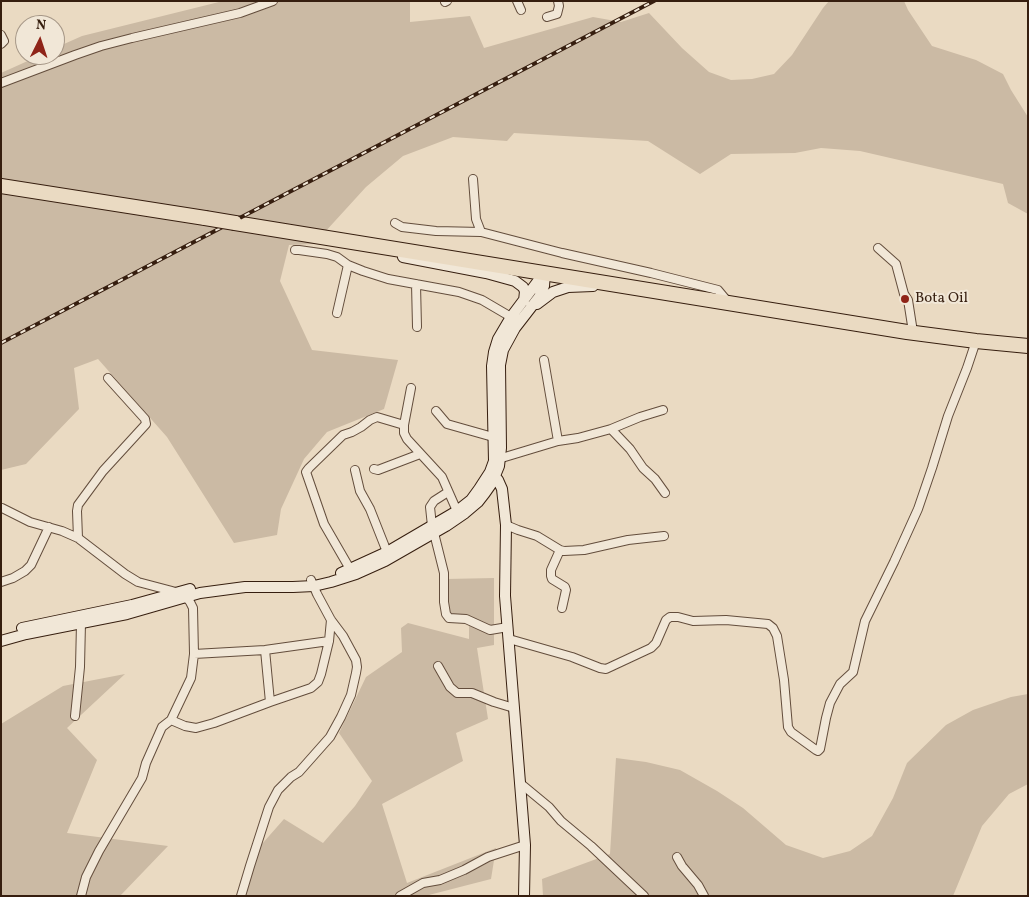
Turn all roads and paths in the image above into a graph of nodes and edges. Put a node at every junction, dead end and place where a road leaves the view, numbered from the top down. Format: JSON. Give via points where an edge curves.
{"nodes":[{"id":1,"x":273,"y":1,"type":"edge"},
{"id":2,"x":517,"y":1,"type":"edge"},
{"id":3,"x":558,"y":1,"type":"edge"},
{"id":4,"x":521,"y":10,"type":"dead end"},
{"id":5,"x":547,"y":17,"type":"dead end"},
{"id":6,"x":1,"y":35,"type":"edge"},
{"id":7,"x":1,"y":44,"type":"edge"},
{"id":8,"x":1,"y":83,"type":"edge"},
{"id":9,"x":473,"y":179,"type":"dead end"},
{"id":10,"x":1,"y":186,"type":"edge"},
{"id":11,"x":394,"y":223,"type":"dead end"},
{"id":12,"x":481,"y":232,"type":"junction"},
{"id":13,"x":302,"y":234,"type":"junction"},
{"id":14,"x":878,"y":248,"type":"dead end"},
{"id":15,"x":295,"y":250,"type":"dead end"},
{"id":16,"x":348,"y":265,"type":"junction"},
{"id":17,"x":545,"y":273,"type":"junction"},
{"id":18,"x":416,"y":284,"type":"junction"},
{"id":19,"x":643,"y":289,"type":"junction"},
{"id":20,"x":729,"y":303,"type":"junction"},
{"id":21,"x":528,"y":304,"type":"junction"},
{"id":22,"x":337,"y":313,"type":"dead end"},
{"id":23,"x":511,"y":317,"type":"junction"},
{"id":24,"x":417,"y":327,"type":"dead end"},
{"id":25,"x":913,"y":332,"type":"junction"},
{"id":26,"x":976,"y":341,"type":"junction"},
{"id":27,"x":1028,"y":346,"type":"edge"},
{"id":28,"x":544,"y":360,"type":"dead end"},
{"id":29,"x":108,"y":378,"type":"dead end"},
{"id":30,"x":410,"y":388,"type":"dead end"},
{"id":31,"x":663,"y":410,"type":"dead end"},
{"id":32,"x":436,"y":411,"type":"dead end"},
{"id":33,"x":404,"y":425,"type":"junction"},
{"id":34,"x":611,"y":429,"type":"junction"},
{"id":35,"x":493,"y":437,"type":"junction"},
{"id":36,"x":558,"y":441,"type":"junction"},
{"id":37,"x":420,"y":454,"type":"junction"},
{"id":38,"x":497,"y":460,"type":"junction"},
{"id":39,"x":374,"y":469,"type":"dead end"},
{"id":40,"x":355,"y":470,"type":"dead end"},
{"id":41,"x":493,"y":474,"type":"junction"},
{"id":42,"x":448,"y":492,"type":"junction"},
{"id":43,"x":665,"y":493,"type":"dead end"},
{"id":44,"x":2,"y":508,"type":"edge"},
{"id":45,"x":457,"y":512,"type":"junction"},
{"id":46,"x":506,"y":524,"type":"junction"},
{"id":47,"x":49,"y":527,"type":"junction"},
{"id":48,"x":433,"y":529,"type":"junction"},
{"id":49,"x":664,"y":536,"type":"dead end"},
{"id":50,"x":78,"y":538,"type":"junction"},
{"id":51,"x":560,"y":550,"type":"junction"},
{"id":52,"x":388,"y":552,"type":"junction"},
{"id":53,"x":350,"y":569,"type":"junction"},
{"id":54,"x":1,"y":582,"type":"edge"},
{"id":55,"x":312,"y":583,"type":"junction"},
{"id":56,"x":181,"y":594,"type":"junction"},
{"id":57,"x":562,"y":608,"type":"dead end"},
{"id":58,"x":332,"y":620,"type":"junction"},
{"id":59,"x":81,"y":623,"type":"junction"},
{"id":60,"x":508,"y":627,"type":"junction"},
{"id":61,"x":1,"y":634,"type":"edge"},
{"id":62,"x":509,"y":639,"type":"junction"},
{"id":63,"x":1,"y":641,"type":"edge"},
{"id":64,"x":329,"y":641,"type":"junction"},
{"id":65,"x":265,"y":650,"type":"junction"},
{"id":66,"x":194,"y":654,"type":"junction"},
{"id":67,"x":438,"y":666,"type":"dead end"},
{"id":68,"x":270,"y":702,"type":"junction"},
{"id":69,"x":514,"y":708,"type":"junction"},
{"id":70,"x":75,"y":716,"type":"dead end"},
{"id":71,"x":171,"y":720,"type":"junction"},
{"id":72,"x":520,"y":783,"type":"junction"},
{"id":73,"x":525,"y":845,"type":"junction"},
{"id":74,"x":677,"y":856,"type":"dead end"},
{"id":75,"x":81,"y":896,"type":"edge"},
{"id":76,"x":242,"y":896,"type":"edge"},
{"id":77,"x":400,"y":896,"type":"edge"},
{"id":78,"x":524,"y":896,"type":"edge"},
{"id":79,"x":644,"y":896,"type":"edge"},
{"id":80,"x":704,"y":896,"type":"edge"}],
"edges":[{"from":1,"to":8,"type":"street","via":[[240,13],[101,46]]},
{"from":2,"to":4,"type":"street"},
{"from":3,"to":5,"type":"street","via":[[557,14]]},
{"from":6,"to":7,"type":"street","via":[[4,41]]},
{"from":9,"to":12,"type":"street","via":[[476,218]]},
{"from":10,"to":13,"type":"highway","bridge":true},
{"from":11,"to":12,"type":"street","via":[[436,231]]},
{"from":12,"to":20,"type":"street","via":[[718,290]]},
{"from":13,"to":17,"type":"highway"},
{"from":13,"to":21,"type":"street","via":[[515,281],[523,287]]},
{"from":14,"to":25,"type":"street","via":[[896,264],[908,300]]},
{"from":15,"to":16,"type":"street","via":[[327,254]]},
{"from":16,"to":18,"type":"street","via":[[388,279]]},
{"from":16,"to":22,"type":"street"},
{"from":17,"to":19,"type":"highway"},
{"from":17,"to":21,"type":"street"},
{"from":18,"to":23,"type":"street","via":[[469,295]]},
{"from":18,"to":24,"type":"street"},
{"from":19,"to":20,"type":"highway"},
{"from":19,"to":21,"type":"street","via":[[580,286],[553,292]]},
{"from":20,"to":25,"type":"highway"},
{"from":21,"to":23,"type":"street"},
{"from":21,"to":38,"type":"street","via":[[502,350]]},
{"from":23,"to":35,"type":"street","via":[[494,352]]},
{"from":25,"to":26,"type":"highway"},
{"from":26,"to":27,"type":"highway"},
{"from":26,"to":62,"type":"street","via":[[918,509],[867,615],[853,672],[840,684],[830,703],[818,751],[788,727],[777,636],[768,624],[670,617],[651,648],[606,669]]},
{"from":28,"to":36,"type":"street"},
{"from":29,"to":50,"type":"street","via":[[146,419],[146,424],[103,471],[78,505]]},
{"from":30,"to":33,"type":"street"},
{"from":31,"to":34,"type":"street"},
{"from":32,"to":35,"type":"street","via":[[447,424]]},
{"from":33,"to":37,"type":"street","via":[[407,439]]},
{"from":33,"to":53,"type":"street","via":[[377,417],[370,420],[343,436],[306,472],[324,524]]},
{"from":34,"to":36,"type":"street"},
{"from":34,"to":43,"type":"street"},
{"from":35,"to":38,"type":"street"},
{"from":36,"to":38,"type":"street"},
{"from":37,"to":39,"type":"street"},
{"from":37,"to":42,"type":"street","via":[[442,477]]},
{"from":38,"to":41,"type":"street"},
{"from":40,"to":52,"type":"street","via":[[360,490]]},
{"from":41,"to":45,"type":"street"},
{"from":41,"to":46,"type":"street","via":[[502,489]]},
{"from":41,"to":48,"type":"street","via":[[492,483],[478,502],[465,513]]},
{"from":42,"to":45,"type":"street"},
{"from":42,"to":48,"type":"street","via":[[430,507]]},
{"from":44,"to":47,"type":"street"},
{"from":45,"to":48,"type":"street"},
{"from":46,"to":51,"type":"street","via":[[537,536]]},
{"from":46,"to":60,"type":"street"},
{"from":47,"to":50,"type":"street"},
{"from":47,"to":54,"type":"street","via":[[31,565]]},
{"from":48,"to":52,"type":"street"},
{"from":48,"to":55,"type":"street","via":[[385,561],[356,574],[331,582]]},
{"from":48,"to":60,"type":"street","via":[[444,573],[444,602],[449,618],[466,619],[490,630]]},
{"from":49,"to":51,"type":"street","via":[[584,550]]},
{"from":50,"to":56,"type":"street","via":[[138,582]]},
{"from":51,"to":57,"type":"street","via":[[551,576],[565,587]]},
{"from":52,"to":53,"type":"street"},
{"from":53,"to":55,"type":"street"},
{"from":55,"to":56,"type":"street","via":[[209,584]]},
{"from":55,"to":58,"type":"street"},
{"from":56,"to":59,"type":"street","via":[[127,614]]},
{"from":56,"to":61,"type":"street"},
{"from":56,"to":66,"type":"street","via":[[193,608]]},
{"from":58,"to":64,"type":"street"},
{"from":58,"to":76,"type":"street","via":[[356,660],[351,695],[330,737],[278,790],[272,801]]},
{"from":59,"to":63,"type":"street"},
{"from":59,"to":70,"type":"street"},
{"from":60,"to":62,"type":"street"},
{"from":62,"to":69,"type":"street"},
{"from":64,"to":65,"type":"street"},
{"from":64,"to":68,"type":"street","via":[[318,682],[311,688]]},
{"from":65,"to":66,"type":"street"},
{"from":65,"to":68,"type":"street"},
{"from":66,"to":71,"type":"street","via":[[191,678]]},
{"from":67,"to":69,"type":"street","via":[[457,693],[472,692]]},
{"from":68,"to":71,"type":"street","via":[[196,728]]},
{"from":69,"to":72,"type":"street"},
{"from":71,"to":75,"type":"street","via":[[162,727],[142,778],[86,877]]},
{"from":72,"to":73,"type":"street"},
{"from":72,"to":79,"type":"street"},
{"from":73,"to":77,"type":"street","via":[[488,857],[440,880],[423,883]]},
{"from":73,"to":78,"type":"street"},
{"from":74,"to":80,"type":"street"}]}
